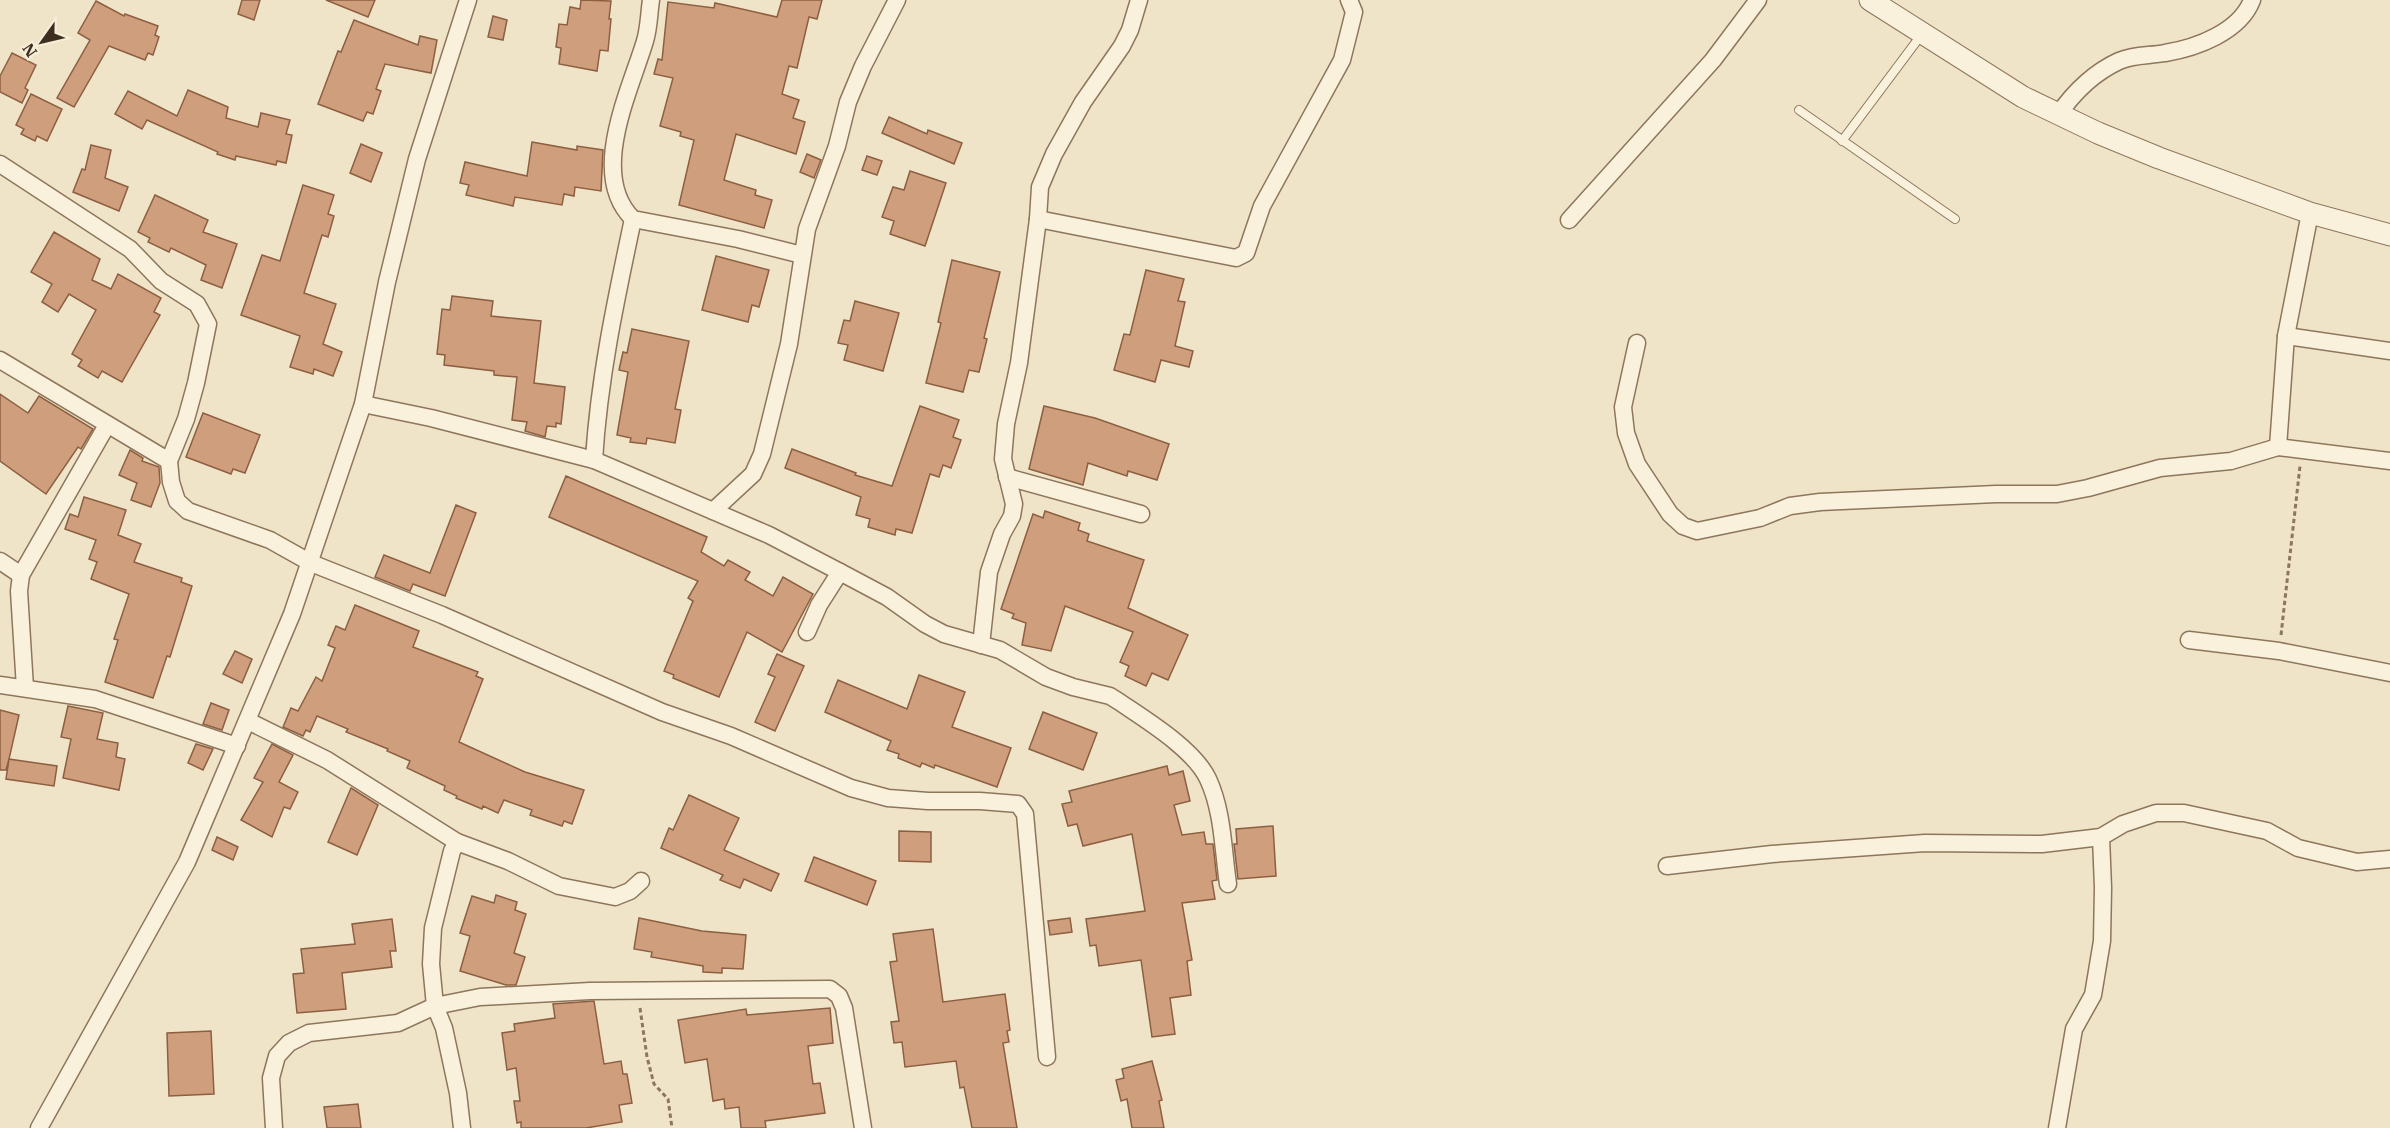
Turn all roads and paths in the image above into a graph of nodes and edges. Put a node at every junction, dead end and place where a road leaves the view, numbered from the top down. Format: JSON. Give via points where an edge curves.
{"nodes":[{"id":1,"x":468,"y":0,"type":"edge"},
{"id":2,"x":651,"y":0,"type":"edge"},
{"id":3,"x":897,"y":0,"type":"edge"},
{"id":4,"x":1139,"y":0,"type":"edge"},
{"id":5,"x":1349,"y":0,"type":"edge"},
{"id":6,"x":1758,"y":0,"type":"edge"},
{"id":7,"x":1870,"y":0,"type":"edge"},
{"id":8,"x":2252,"y":0,"type":"edge"},
{"id":9,"x":1922,"y":34,"type":"junction"},
{"id":10,"x":1799,"y":110,"type":"dead end"},
{"id":11,"x":2058,"y":115,"type":"junction"},
{"id":12,"x":1842,"y":141,"type":"junction"},
{"id":13,"x":0,"y":164,"type":"edge"},
{"id":14,"x":2310,"y":213,"type":"junction"},
{"id":15,"x":633,"y":219,"type":"junction"},
{"id":16,"x":1038,"y":219,"type":"junction"},
{"id":17,"x":1955,"y":219,"type":"dead end"},
{"id":18,"x":1569,"y":220,"type":"dead end"},
{"id":19,"x":2390,"y":235,"type":"edge"},
{"id":20,"x":802,"y":255,"type":"junction"},
{"id":21,"x":2286,"y":336,"type":"junction"},
{"id":22,"x":1637,"y":343,"type":"dead end"},
{"id":23,"x":2390,"y":351,"type":"edge"},
{"id":24,"x":0,"y":360,"type":"edge"},
{"id":25,"x":363,"y":404,"type":"junction"},
{"id":26,"x":107,"y":425,"type":"junction"},
{"id":27,"x":2278,"y":447,"type":"junction"},
{"id":28,"x":2302,"y":449,"type":"junction"},
{"id":29,"x":594,"y":460,"type":"junction"},
{"id":30,"x":2390,"y":460,"type":"edge"},
{"id":31,"x":169,"y":461,"type":"junction"},
{"id":32,"x":1007,"y":477,"type":"junction"},
{"id":33,"x":713,"y":511,"type":"junction"},
{"id":34,"x":1141,"y":514,"type":"dead end"},
{"id":35,"x":0,"y":561,"type":"edge"},
{"id":36,"x":311,"y":563,"type":"junction"},
{"id":37,"x":840,"y":572,"type":"junction"},
{"id":38,"x":21,"y":575,"type":"junction"},
{"id":39,"x":807,"y":632,"type":"dead end"},
{"id":40,"x":2189,"y":640,"type":"dead end"},
{"id":41,"x":981,"y":645,"type":"junction"},
{"id":42,"x":2279,"y":651,"type":"junction"},
{"id":43,"x":2390,"y":674,"type":"edge"},
{"id":44,"x":0,"y":686,"type":"edge"},
{"id":45,"x":26,"y":688,"type":"junction"},
{"id":46,"x":248,"y":721,"type":"junction"},
{"id":47,"x":237,"y":746,"type":"junction"},
{"id":48,"x":2101,"y":837,"type":"junction"},
{"id":49,"x":456,"y":842,"type":"junction"},
{"id":50,"x":2390,"y":859,"type":"edge"},
{"id":51,"x":1667,"y":866,"type":"dead end"},
{"id":52,"x":641,"y":881,"type":"dead end"},
{"id":53,"x":1227,"y":884,"type":"dead end"},
{"id":54,"x":638,"y":992,"type":"junction"},
{"id":55,"x":435,"y":1006,"type":"junction"},
{"id":56,"x":1047,"y":1057,"type":"dead end"},
{"id":57,"x":39,"y":1128,"type":"edge"},
{"id":58,"x":274,"y":1128,"type":"edge"},
{"id":59,"x":462,"y":1128,"type":"edge"},
{"id":60,"x":672,"y":1128,"type":"edge"},
{"id":61,"x":863,"y":1128,"type":"edge"},
{"id":62,"x":2057,"y":1128,"type":"edge"}],
"edges":[{"from":1,"to":25,"type":"street","via":[[414,170]]},
{"from":2,"to":15,"type":"street","via":[[646,38],[618,123],[614,154],[619,199]]},
{"from":3,"to":20,"type":"street","via":[[848,102]]},
{"from":4,"to":16,"type":"street","via":[[1122,46],[1083,102],[1054,154],[1040,187]]},
{"from":5,"to":16,"type":"street","via":[[1354,12],[1342,60],[1262,206],[1246,253],[1236,258]]},
{"from":6,"to":18,"type":"street","via":[[1713,60]]},
{"from":7,"to":9,"type":"street"},
{"from":8,"to":11,"type":"street","via":[[2235,24],[2205,40],[2164,54],[2137,55],[2104,69],[2071,96]]},
{"from":9,"to":11,"type":"street"},
{"from":9,"to":12,"type":"lane"},
{"from":10,"to":12,"type":"lane"},
{"from":11,"to":14,"type":"street","via":[[2159,159]]},
{"from":12,"to":17,"type":"lane"},
{"from":13,"to":31,"type":"street","via":[[130,249],[161,281],[197,304],[208,324],[206,339],[186,419]]},
{"from":14,"to":19,"type":"street"},
{"from":14,"to":21,"type":"street"},
{"from":15,"to":20,"type":"street"},
{"from":15,"to":29,"type":"street","via":[[606,350]]},
{"from":16,"to":32,"type":"street","via":[[1019,363],[1006,424],[1003,459]]},
{"from":20,"to":33,"type":"street","via":[[789,344],[762,454],[753,474]]},
{"from":21,"to":23,"type":"street"},
{"from":21,"to":27,"type":"street"},
{"from":22,"to":27,"type":"street","via":[[1623,407],[1626,433],[1636,464],[1670,514],[1683,526],[1697,531],[1820,502],[2057,494],[2160,468],[2231,461]]},
{"from":24,"to":26,"type":"street"},
{"from":25,"to":29,"type":"street"},
{"from":25,"to":36,"type":"street"},
{"from":26,"to":31,"type":"street"},
{"from":26,"to":38,"type":"street"},
{"from":27,"to":28,"type":"street"},
{"from":28,"to":30,"type":"street"},
{"from":28,"to":42,"type":"path"},
{"from":29,"to":33,"type":"street"},
{"from":31,"to":36,"type":"street","via":[[177,501],[188,511],[270,540]]},
{"from":32,"to":34,"type":"street"},
{"from":32,"to":41,"type":"street","via":[[1014,504],[989,572]]},
{"from":33,"to":37,"type":"street"},
{"from":35,"to":38,"type":"street"},
{"from":36,"to":46,"type":"street"},
{"from":36,"to":56,"type":"street","via":[[851,788],[888,798],[1018,804],[1025,814]]},
{"from":37,"to":39,"type":"street"},
{"from":37,"to":41,"type":"street","via":[[934,629]]},
{"from":38,"to":45,"type":"street"},
{"from":40,"to":42,"type":"street"},
{"from":41,"to":53,"type":"street","via":[[1000,650],[1046,677],[1110,696],[1197,761],[1217,805]]},
{"from":42,"to":43,"type":"street"},
{"from":44,"to":45,"type":"street"},
{"from":45,"to":47,"type":"street","via":[[95,699]]},
{"from":46,"to":47,"type":"street"},
{"from":46,"to":49,"type":"street","via":[[327,760]]},
{"from":47,"to":57,"type":"street","via":[[187,862]]},
{"from":48,"to":50,"type":"street","via":[[2123,824],[2156,813],[2184,813],[2267,831],[2298,848],[2357,862]]},
{"from":48,"to":51,"type":"street","via":[[2042,844],[1925,843]]},
{"from":48,"to":62,"type":"street","via":[[2102,941],[2093,995],[2074,1029]]},
{"from":49,"to":52,"type":"street","via":[[559,886],[615,897]]},
{"from":49,"to":55,"type":"street","via":[[432,938]]},
{"from":54,"to":55,"type":"street","via":[[557,991],[480,997]]},
{"from":54,"to":60,"type":"path","via":[[647,1058],[654,1084],[668,1099]]},
{"from":54,"to":61,"type":"street","via":[[830,989],[844,1008]]},
{"from":55,"to":58,"type":"street","via":[[398,1023],[309,1033],[289,1043],[278,1056],[271,1078]]},
{"from":55,"to":59,"type":"street","via":[[444,1028]]}]}
